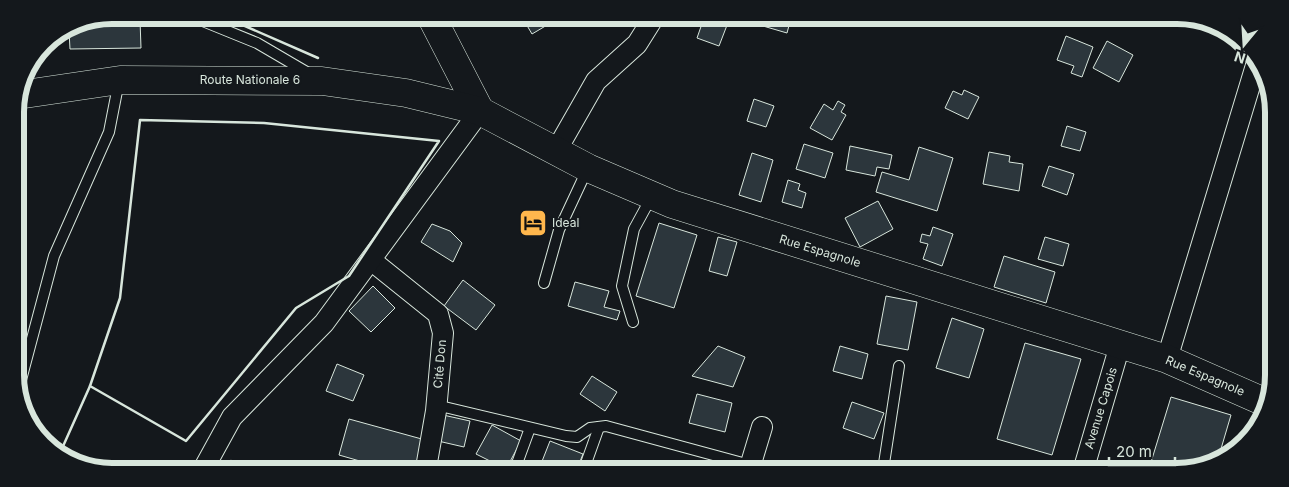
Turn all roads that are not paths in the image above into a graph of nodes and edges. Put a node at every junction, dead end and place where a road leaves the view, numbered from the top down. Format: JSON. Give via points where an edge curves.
{"nodes":[{"id":1,"x":211,"y":24,"type":"edge"},
{"id":2,"x":435,"y":24,"type":"edge"},
{"id":3,"x":650,"y":24,"type":"edge"},
{"id":4,"x":1254,"y":70,"type":"edge"},
{"id":5,"x":120,"y":80,"type":"junction"},
{"id":6,"x":322,"y":81,"type":"junction"},
{"id":7,"x":26,"y":94,"type":"edge"},
{"id":8,"x":480,"y":111,"type":"junction"},
{"id":9,"x":556,"y":152,"type":"junction"},
{"id":10,"x":588,"y":168,"type":"junction"},
{"id":11,"x":652,"y":196,"type":"junction"},
{"id":12,"x":372,"y":260,"type":"junction"},
{"id":13,"x":544,"y":283,"type":"dead end"},
{"id":14,"x":633,"y":322,"type":"dead end"},
{"id":15,"x":1120,"y":345,"type":"junction"},
{"id":16,"x":1167,"y":359,"type":"junction"},
{"id":17,"x":899,"y":366,"type":"dead end"},
{"id":18,"x":24,"y":369,"type":"edge"},
{"id":19,"x":1262,"y":401,"type":"edge"},
{"id":20,"x":436,"y":405,"type":"junction"},
{"id":21,"x":599,"y":427,"type":"junction"},
{"id":22,"x":762,"y":427,"type":"dead end"},
{"id":23,"x":530,"y":428,"type":"junction"},
{"id":24,"x":207,"y":463,"type":"edge"},
{"id":25,"x":427,"y":463,"type":"edge"},
{"id":26,"x":517,"y":463,"type":"edge"},
{"id":27,"x":586,"y":463,"type":"edge"},
{"id":28,"x":732,"y":463,"type":"edge"},
{"id":29,"x":751,"y":463,"type":"edge"},
{"id":30,"x":885,"y":463,"type":"edge"},
{"id":31,"x":1084,"y":463,"type":"edge"}],
"edges":[{"from":1,"to":6,"type":"lane","via":[[257,42]]},
{"from":2,"to":8,"type":"main road"},
{"from":3,"to":9,"type":"street","via":[[637,44],[596,81]]},
{"from":4,"to":16,"type":"street"},
{"from":5,"to":6,"type":"main road","name":"Route Nationale 6"},
{"from":5,"to":7,"type":"main road","name":"Route Nationale 6"},
{"from":5,"to":18,"type":"lane","via":[[109,132],[54,256]]},
{"from":6,"to":8,"type":"main road","name":"Route Nationale 6","via":[[406,93]]},
{"from":8,"to":9,"type":"main road","name":"Rue Espagnole"},
{"from":8,"to":12,"type":"street"},
{"from":9,"to":10,"type":"main road","name":"Rue Espagnole"},
{"from":10,"to":11,"type":"main road","name":"Rue Espagnole"},
{"from":10,"to":13,"type":"lane","via":[[559,230]]},
{"from":11,"to":14,"type":"lane","via":[[634,228],[622,286]]},
{"from":11,"to":15,"type":"main road","name":"Rue Espagnole"},
{"from":12,"to":20,"type":"street","name":"Cité Don","via":[[438,314],[443,333]]},
{"from":12,"to":24,"type":"street","via":[[324,323],[232,417]]},
{"from":15,"to":16,"type":"main road","name":"Rue Espagnole"},
{"from":15,"to":31,"type":"street","name":"Avenue Capois"},
{"from":16,"to":19,"type":"main road","name":"Rue Espagnole"},
{"from":17,"to":30,"type":"lane"},
{"from":20,"to":23,"type":"lane"},
{"from":20,"to":25,"type":"street","name":"Cité Don"},
{"from":21,"to":23,"type":"lane","via":[[577,436]]},
{"from":21,"to":27,"type":"lane"},
{"from":21,"to":28,"type":"lane","via":[[606,426]]},
{"from":22,"to":29,"type":"street"},
{"from":23,"to":26,"type":"lane"}]}
